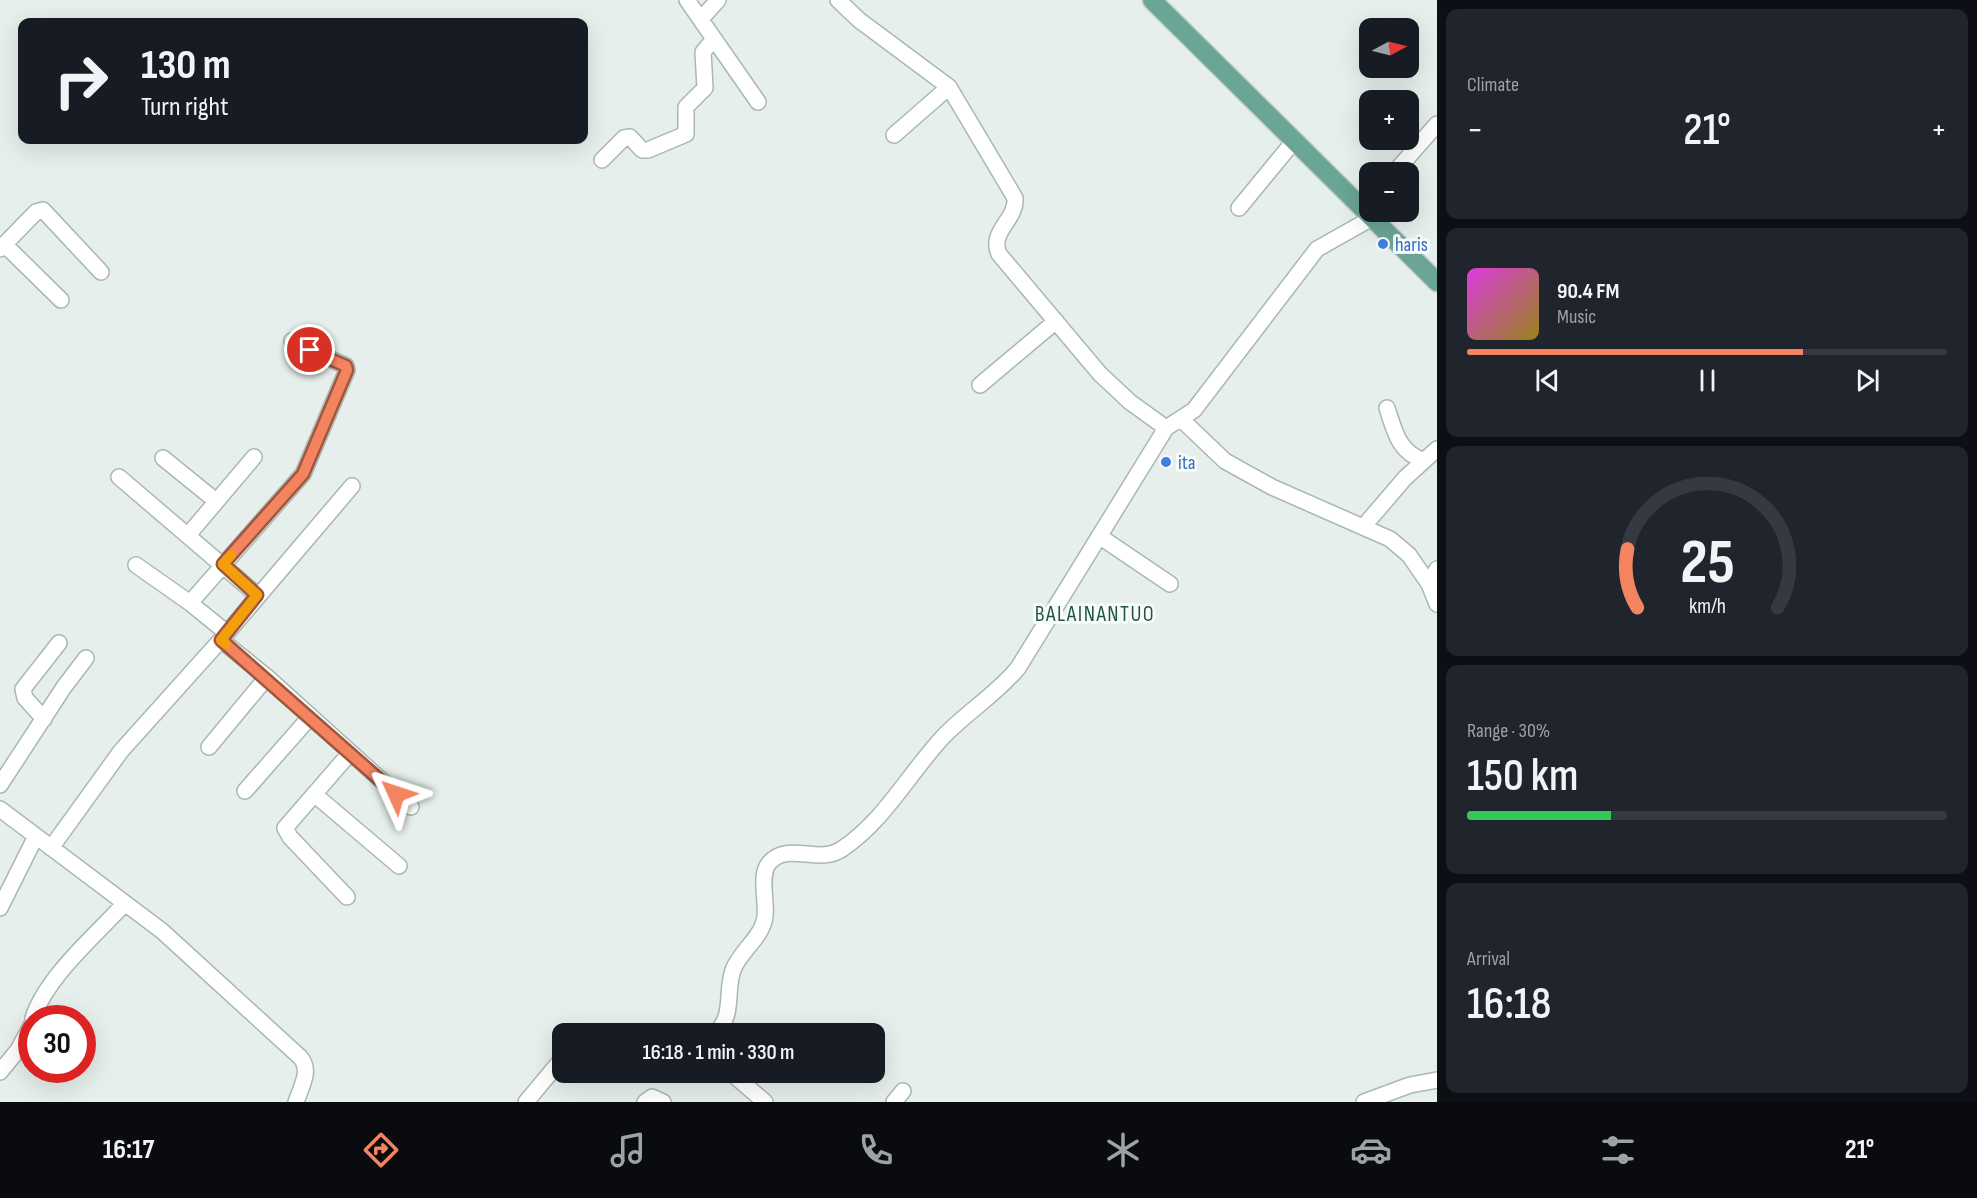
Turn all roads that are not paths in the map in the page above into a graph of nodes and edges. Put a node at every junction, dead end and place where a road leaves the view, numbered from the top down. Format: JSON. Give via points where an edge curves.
{"nodes":[{"id":1,"x":687,"y":0,"type":"edge"},
{"id":2,"x":718,"y":0,"type":"edge"},
{"id":3,"x":838,"y":0,"type":"edge"},
{"id":4,"x":1152,"y":0,"type":"edge"},
{"id":5,"x":701,"y":19,"type":"junction"},
{"id":6,"x":714,"y":39,"type":"junction"},
{"id":7,"x":949,"y":87,"type":"junction"},
{"id":8,"x":758,"y":102,"type":"dead end"},
{"id":9,"x":1434,"y":132,"type":"edge"},
{"id":10,"x":894,"y":135,"type":"dead end"},
{"id":11,"x":1294,"y":141,"type":"junction"},
{"id":12,"x":602,"y":160,"type":"dead end"},
{"id":13,"x":1405,"y":162,"type":"edge"},
{"id":14,"x":1359,"y":201,"type":"edge"},
{"id":15,"x":1239,"y":208,"type":"dead end"},
{"id":16,"x":1359,"y":216,"type":"edge"},
{"id":17,"x":1380,"y":222,"type":"edge"},
{"id":18,"x":2,"y":247,"type":"edge"},
{"id":19,"x":101,"y":272,"type":"dead end"},
{"id":20,"x":1437,"y":282,"type":"edge"},
{"id":21,"x":61,"y":300,"type":"dead end"},
{"id":22,"x":1056,"y":321,"type":"junction"},
{"id":23,"x":292,"y":341,"type":"dead end"},
{"id":24,"x":980,"y":386,"type":"dead end"},
{"id":25,"x":1387,"y":408,"type":"dead end"},
{"id":26,"x":1181,"y":419,"type":"junction"},
{"id":27,"x":1167,"y":428,"type":"junction"},
{"id":28,"x":1437,"y":449,"type":"edge"},
{"id":29,"x":163,"y":458,"type":"dead end"},
{"id":30,"x":254,"y":458,"type":"dead end"},
{"id":31,"x":1424,"y":461,"type":"junction"},
{"id":32,"x":119,"y":477,"type":"dead end"},
{"id":33,"x":352,"y":486,"type":"dead end"},
{"id":34,"x":216,"y":501,"type":"junction"},
{"id":35,"x":1364,"y":526,"type":"junction"},
{"id":36,"x":189,"y":534,"type":"junction"},
{"id":37,"x":1099,"y":536,"type":"junction"},
{"id":38,"x":223,"y":564,"type":"junction"},
{"id":39,"x":136,"y":565,"type":"dead end"},
{"id":40,"x":1437,"y":569,"type":"edge"},
{"id":41,"x":1170,"y":584,"type":"dead end"},
{"id":42,"x":1429,"y":584,"type":"junction"},
{"id":43,"x":257,"y":595,"type":"junction"},
{"id":44,"x":190,"y":603,"type":"junction"},
{"id":45,"x":1437,"y":604,"type":"edge"},
{"id":46,"x":224,"y":636,"type":"junction"},
{"id":47,"x":59,"y":643,"type":"dead end"},
{"id":48,"x":86,"y":658,"type":"dead end"},
{"id":49,"x":267,"y":677,"type":"junction"},
{"id":50,"x":310,"y":717,"type":"junction"},
{"id":51,"x":44,"y":719,"type":"junction"},
{"id":52,"x":209,"y":747,"type":"dead end"},
{"id":53,"x":350,"y":753,"type":"junction"},
{"id":54,"x":0,"y":785,"type":"edge"},
{"id":55,"x":245,"y":791,"type":"dead end"},
{"id":56,"x":314,"y":794,"type":"junction"},
{"id":57,"x":411,"y":807,"type":"dead end"},
{"id":58,"x":0,"y":809,"type":"edge"},
{"id":59,"x":36,"y":836,"type":"junction"},
{"id":60,"x":51,"y":848,"type":"junction"},
{"id":61,"x":399,"y":866,"type":"dead end"},
{"id":62,"x":348,"y":897,"type":"dead end"},
{"id":63,"x":125,"y":903,"type":"junction"},
{"id":64,"x":0,"y":908,"type":"edge"},
{"id":65,"x":38,"y":1005,"type":"edge"},
{"id":66,"x":723,"y":1023,"type":"edge"},
{"id":67,"x":18,"y":1050,"type":"edge"},
{"id":68,"x":552,"y":1071,"type":"edge"},
{"id":69,"x":0,"y":1072,"type":"edge"},
{"id":70,"x":1437,"y":1080,"type":"edge"},
{"id":71,"x":743,"y":1083,"type":"edge"},
{"id":72,"x":296,"y":1102,"type":"edge"},
{"id":73,"x":526,"y":1102,"type":"edge"},
{"id":74,"x":645,"y":1102,"type":"edge"},
{"id":75,"x":663,"y":1102,"type":"edge"},
{"id":76,"x":765,"y":1102,"type":"edge"},
{"id":77,"x":1364,"y":1102,"type":"edge"}],
"edges":[{"from":1,"to":5,"type":"street"},
{"from":2,"to":5,"type":"street"},
{"from":3,"to":7,"type":"street"},
{"from":4,"to":11,"type":"main road"},
{"from":5,"to":6,"type":"street"},
{"from":6,"to":8,"type":"street"},
{"from":6,"to":12,"type":"street","via":[[703,51],[705,88],[686,107],[686,134],[648,150],[642,150],[630,137],[624,138]]},
{"from":7,"to":10,"type":"street"},
{"from":7,"to":22,"type":"street","via":[[1015,198],[1014,210],[997,236],[996,248]]},
{"from":9,"to":13,"type":"street"},
{"from":11,"to":14,"type":"main road"},
{"from":11,"to":15,"type":"street"},
{"from":16,"to":26,"type":"street","via":[[1317,249],[1194,410]]},
{"from":17,"to":20,"type":"main road"},
{"from":18,"to":19,"type":"street","via":[[36,212],[43,210]]},
{"from":18,"to":21,"type":"street"},
{"from":22,"to":24,"type":"street"},
{"from":22,"to":27,"type":"street","via":[[1116,390]]},
{"from":23,"to":38,"type":"street","via":[[346,366],[347,370],[303,474]]},
{"from":25,"to":31,"type":"street","via":[[1405,450]]},
{"from":26,"to":27,"type":"street"},
{"from":26,"to":35,"type":"street","via":[[1225,460],[1272,487]]},
{"from":27,"to":37,"type":"street"},
{"from":28,"to":31,"type":"street"},
{"from":29,"to":34,"type":"street"},
{"from":30,"to":34,"type":"street"},
{"from":31,"to":35,"type":"street"},
{"from":32,"to":36,"type":"street"},
{"from":33,"to":43,"type":"street"},
{"from":34,"to":36,"type":"street"},
{"from":35,"to":42,"type":"street","via":[[1390,539],[1409,555]]},
{"from":36,"to":38,"type":"street"},
{"from":37,"to":41,"type":"street"},
{"from":37,"to":66,"type":"street","via":[[1018,668],[1002,687],[942,738],[883,812],[841,850],[829,854],[784,853],[768,864],[765,922],[734,967],[728,1017]]},
{"from":38,"to":43,"type":"street"},
{"from":38,"to":44,"type":"street"},
{"from":39,"to":44,"type":"street"},
{"from":40,"to":42,"type":"street"},
{"from":42,"to":45,"type":"street"},
{"from":43,"to":46,"type":"street"},
{"from":44,"to":46,"type":"street"},
{"from":46,"to":49,"type":"street"},
{"from":46,"to":60,"type":"street","via":[[121,750]]},
{"from":47,"to":51,"type":"street","via":[[23,689],[24,698]]},
{"from":48,"to":51,"type":"street"},
{"from":49,"to":50,"type":"street"},
{"from":49,"to":52,"type":"street"},
{"from":50,"to":53,"type":"street"},
{"from":50,"to":55,"type":"street"},
{"from":51,"to":54,"type":"street"},
{"from":53,"to":56,"type":"street"},
{"from":53,"to":57,"type":"street"},
{"from":56,"to":61,"type":"street"},
{"from":56,"to":62,"type":"street","via":[[286,825],[286,833]]},
{"from":58,"to":59,"type":"street"},
{"from":59,"to":60,"type":"street"},
{"from":59,"to":64,"type":"street"},
{"from":60,"to":63,"type":"street"},
{"from":63,"to":65,"type":"street","via":[[59,974]]},
{"from":63,"to":72,"type":"street","via":[[186,951],[304,1062],[306,1073]]},
{"from":67,"to":69,"type":"street"},
{"from":68,"to":73,"type":"street"},
{"from":70,"to":77,"type":"street","via":[[1410,1085]]},
{"from":71,"to":76,"type":"street"},
{"from":74,"to":75,"type":"street","via":[[652,1097]]}]}
